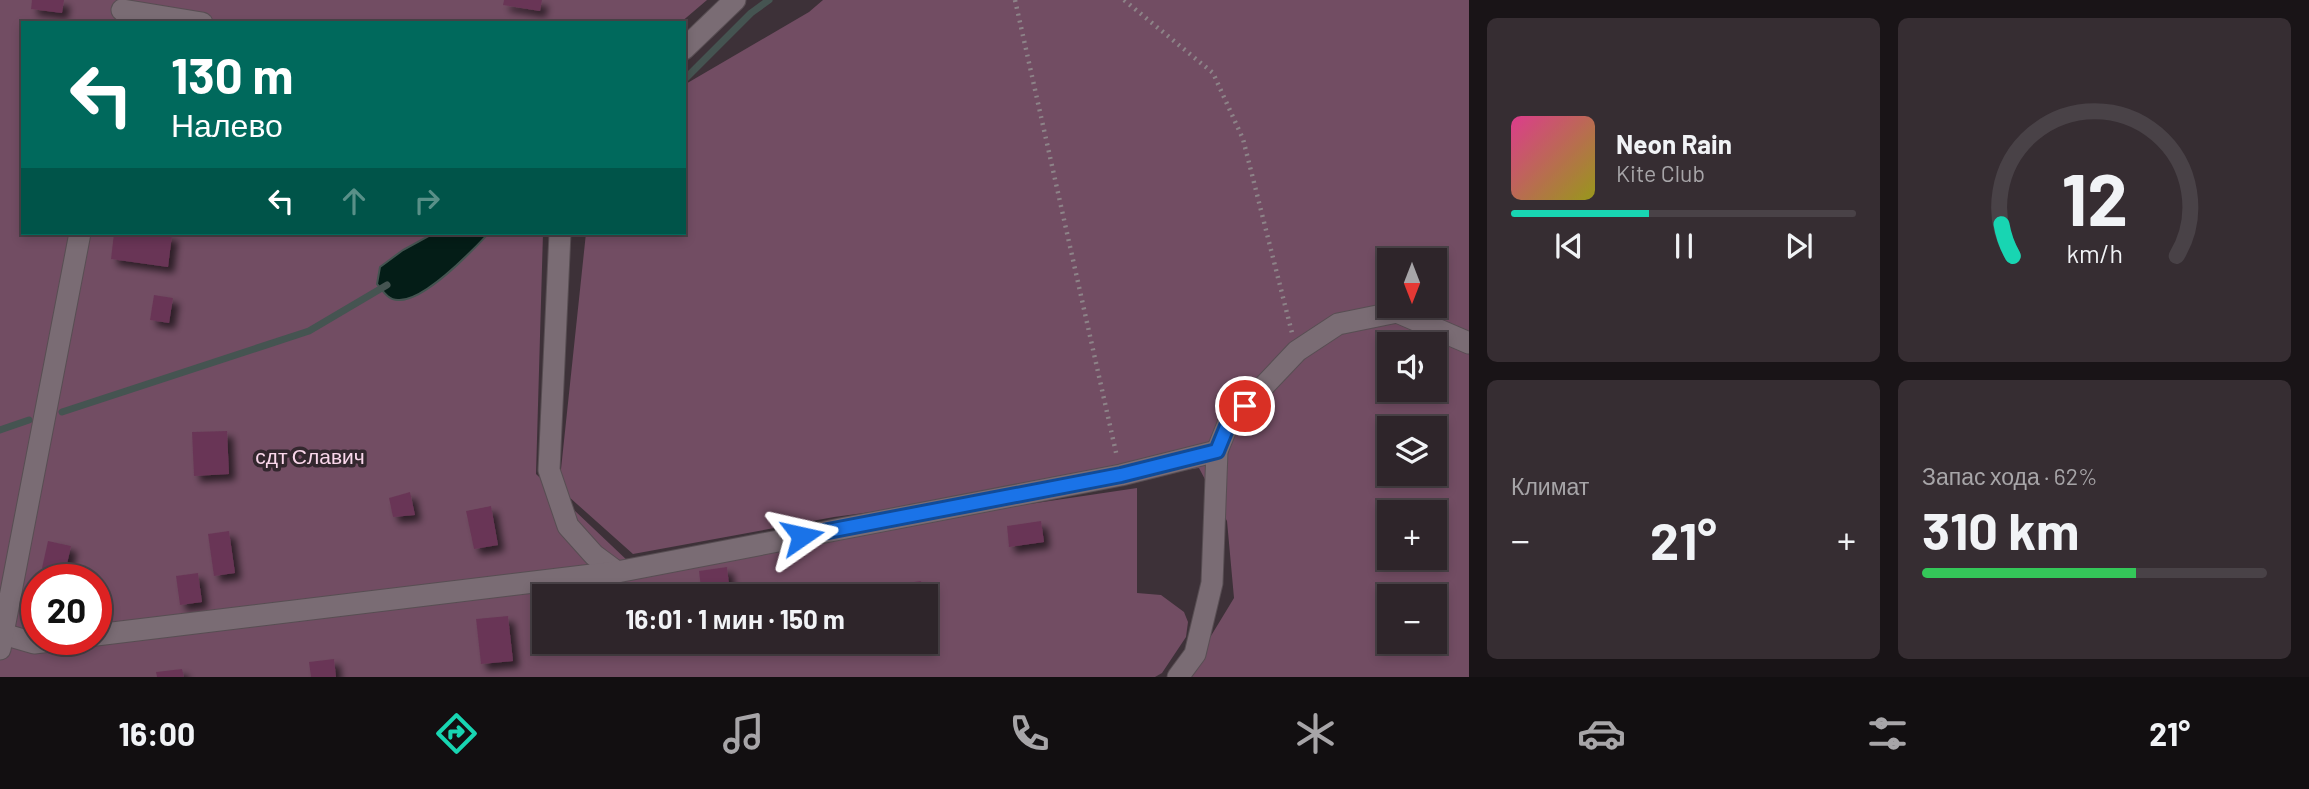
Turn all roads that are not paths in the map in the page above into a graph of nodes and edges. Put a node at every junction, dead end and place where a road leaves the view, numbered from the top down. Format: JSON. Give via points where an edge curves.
{"nodes":[{"id":1,"x":734,"y":0,"type":"edge"},
{"id":2,"x":122,"y":11,"type":"edge"},
{"id":3,"x":189,"y":21,"type":"edge"},
{"id":4,"x":686,"y":47,"type":"edge"},
{"id":5,"x":80,"y":235,"type":"edge"},
{"id":6,"x":560,"y":235,"type":"edge"},
{"id":7,"x":1469,"y":343,"type":"edge"},
{"id":8,"x":1217,"y":451,"type":"junction"},
{"id":9,"x":617,"y":572,"type":"junction"},
{"id":10,"x":112,"y":633,"type":"edge"},
{"id":11,"x":1,"y":641,"type":"edge"},
{"id":12,"x":21,"y":642,"type":"edge"},
{"id":13,"x":1178,"y":677,"type":"edge"}],
"edges":[{"from":1,"to":4,"type":"lane"},
{"from":2,"to":3,"type":"lane"},
{"from":5,"to":11,"type":"lane"},
{"from":6,"to":9,"type":"lane","via":[[549,470],[568,526]]},
{"from":7,"to":8,"type":"lane","via":[[1396,312],[1338,324],[1297,351],[1228,424]]},
{"from":8,"to":9,"type":"lane","via":[[1121,475]]},
{"from":8,"to":13,"type":"lane","via":[[1212,583],[1195,654]]},
{"from":9,"to":10,"type":"lane"},
{"from":11,"to":12,"type":"lane"}]}
